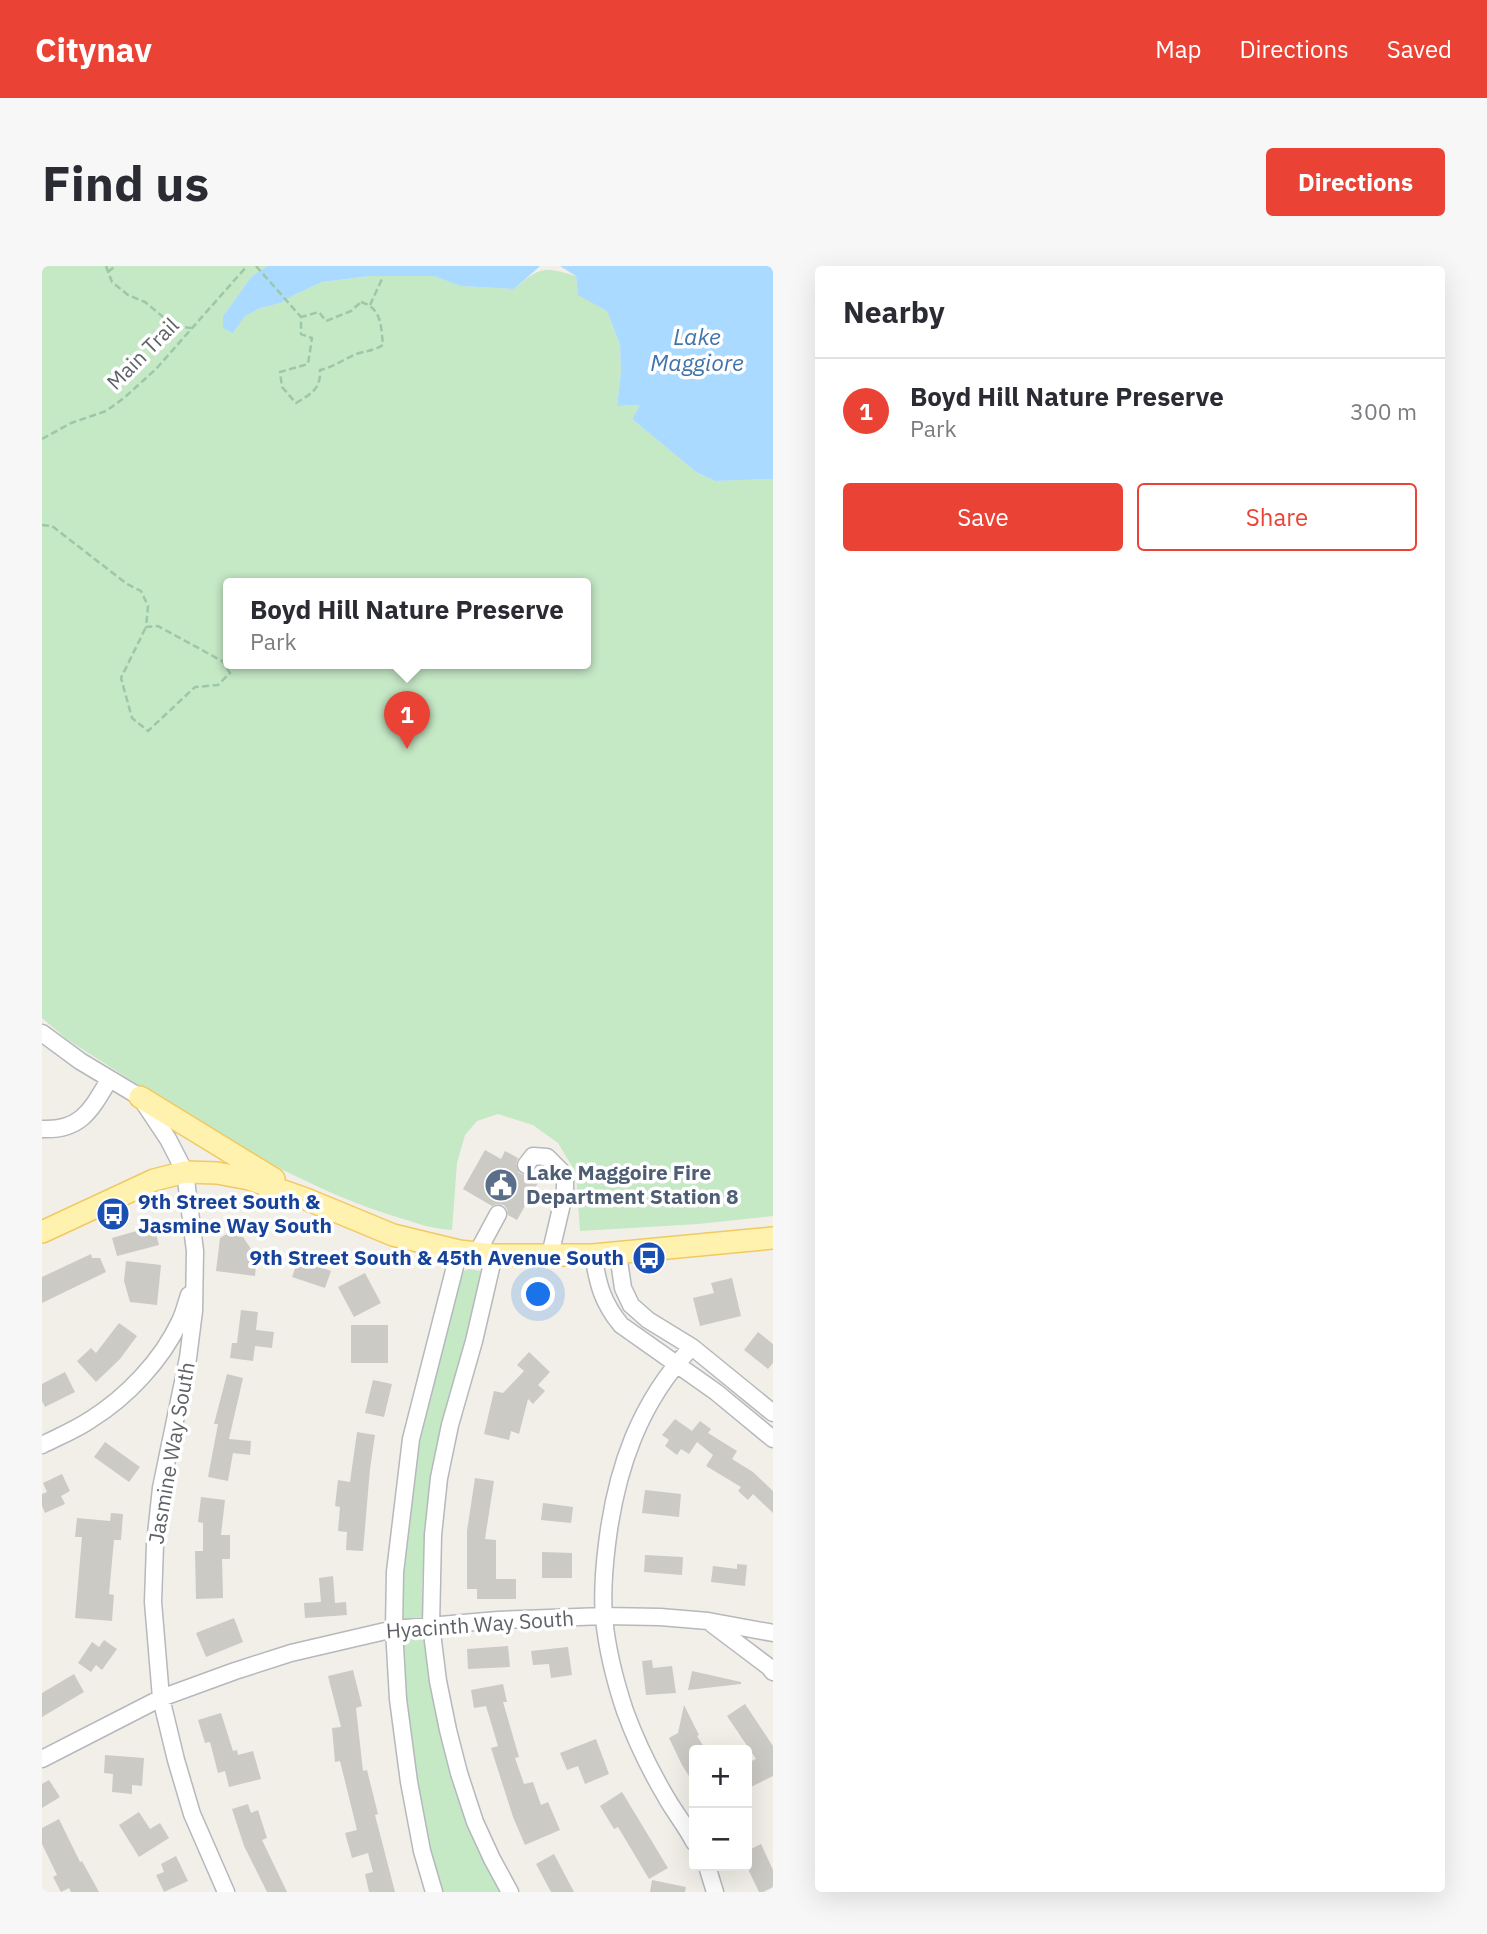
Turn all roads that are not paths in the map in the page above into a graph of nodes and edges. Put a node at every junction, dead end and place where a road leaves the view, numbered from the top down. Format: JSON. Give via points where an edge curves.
{"nodes":[{"id":1,"x":42,"y":1033,"type":"edge"},
{"id":2,"x":109,"y":1080,"type":"junction"},
{"id":3,"x":140,"y":1097,"type":"junction"},
{"id":4,"x":42,"y":1129,"type":"edge"},
{"id":5,"x":526,"y":1165,"type":"dead end"},
{"id":6,"x":185,"y":1172,"type":"junction"},
{"id":7,"x":306,"y":1199,"type":"junction"},
{"id":8,"x":498,"y":1214,"type":"dead end"},
{"id":9,"x":42,"y":1232,"type":"edge"},
{"id":10,"x":773,"y":1238,"type":"edge"},
{"id":11,"x":477,"y":1253,"type":"junction"},
{"id":12,"x":618,"y":1254,"type":"junction"},
{"id":13,"x":551,"y":1255,"type":"junction"},
{"id":14,"x":593,"y":1255,"type":"junction"},
{"id":15,"x":193,"y":1283,"type":"junction"},
{"id":16,"x":692,"y":1348,"type":"junction"},
{"id":17,"x":677,"y":1363,"type":"junction"},
{"id":18,"x":773,"y":1413,"type":"edge"},
{"id":19,"x":773,"y":1439,"type":"edge"},
{"id":20,"x":42,"y":1445,"type":"edge"},
{"id":21,"x":604,"y":1616,"type":"junction"},
{"id":22,"x":708,"y":1621,"type":"junction"},
{"id":23,"x":431,"y":1625,"type":"junction"},
{"id":24,"x":394,"y":1629,"type":"junction"},
{"id":25,"x":773,"y":1633,"type":"edge"},
{"id":26,"x":773,"y":1672,"type":"edge"},
{"id":27,"x":161,"y":1698,"type":"junction"},
{"id":28,"x":42,"y":1759,"type":"edge"},
{"id":29,"x":689,"y":1834,"type":"edge"},
{"id":30,"x":709,"y":1871,"type":"edge"},
{"id":31,"x":226,"y":1892,"type":"edge"},
{"id":32,"x":434,"y":1892,"type":"edge"},
{"id":33,"x":510,"y":1892,"type":"edge"},
{"id":34,"x":715,"y":1892,"type":"edge"}],
"edges":[{"from":1,"to":2,"type":"street"},
{"from":2,"to":3,"type":"street"},
{"from":2,"to":4,"type":"street","via":[[81,1120],[69,1127]]},
{"from":3,"to":6,"type":"street"},
{"from":3,"to":7,"type":"main road"},
{"from":5,"to":13,"type":"street","via":[[533,1156],[547,1157],[565,1175]]},
{"from":6,"to":7,"type":"main road","via":[[249,1179]]},
{"from":6,"to":9,"type":"main road","via":[[154,1180]]},
{"from":6,"to":15,"type":"street","name":"Jasmine Way South","via":[[195,1251]]},
{"from":7,"to":11,"type":"main road","via":[[393,1234]]},
{"from":8,"to":11,"type":"street"},
{"from":10,"to":12,"type":"main road"},
{"from":11,"to":13,"type":"main road"},
{"from":11,"to":23,"type":"street","via":[[474,1341],[439,1478]]},
{"from":11,"to":24,"type":"street","via":[[411,1439],[395,1572]]},
{"from":12,"to":14,"type":"main road"},
{"from":12,"to":16,"type":"street","via":[[623,1289],[631,1305]]},
{"from":13,"to":14,"type":"main road"},
{"from":14,"to":17,"type":"street","via":[[609,1311],[642,1342]]},
{"from":15,"to":20,"type":"street","via":[[180,1321],[138,1380],[91,1420]]},
{"from":15,"to":27,"type":"street","name":"Jasmine Way South","via":[[188,1358],[165,1466],[155,1544],[153,1602]]},
{"from":16,"to":17,"type":"street"},
{"from":16,"to":18,"type":"street"},
{"from":17,"to":19,"type":"street"},
{"from":17,"to":21,"type":"street","via":[[640,1422],[622,1465],[604,1569]]},
{"from":21,"to":22,"type":"street","name":"Hyacinth Way South"},
{"from":21,"to":23,"type":"street","name":"Hyacinth Way South"},
{"from":21,"to":29,"type":"street","via":[[611,1664],[625,1711],[642,1753]]},
{"from":22,"to":25,"type":"street","name":"Hyacinth Way South"},
{"from":22,"to":26,"type":"street"},
{"from":23,"to":24,"type":"street","name":"Hyacinth Way South"},
{"from":23,"to":33,"type":"street","via":[[447,1730],[459,1773],[475,1822]]},
{"from":24,"to":27,"type":"street","name":"Hyacinth Way South","via":[[291,1653]]},
{"from":24,"to":32,"type":"street","via":[[409,1782]]},
{"from":27,"to":28,"type":"street","name":"Hyacinth Way South"},
{"from":27,"to":31,"type":"street","name":"Jasmine Way South","via":[[192,1814]]},
{"from":30,"to":34,"type":"street"}]}
